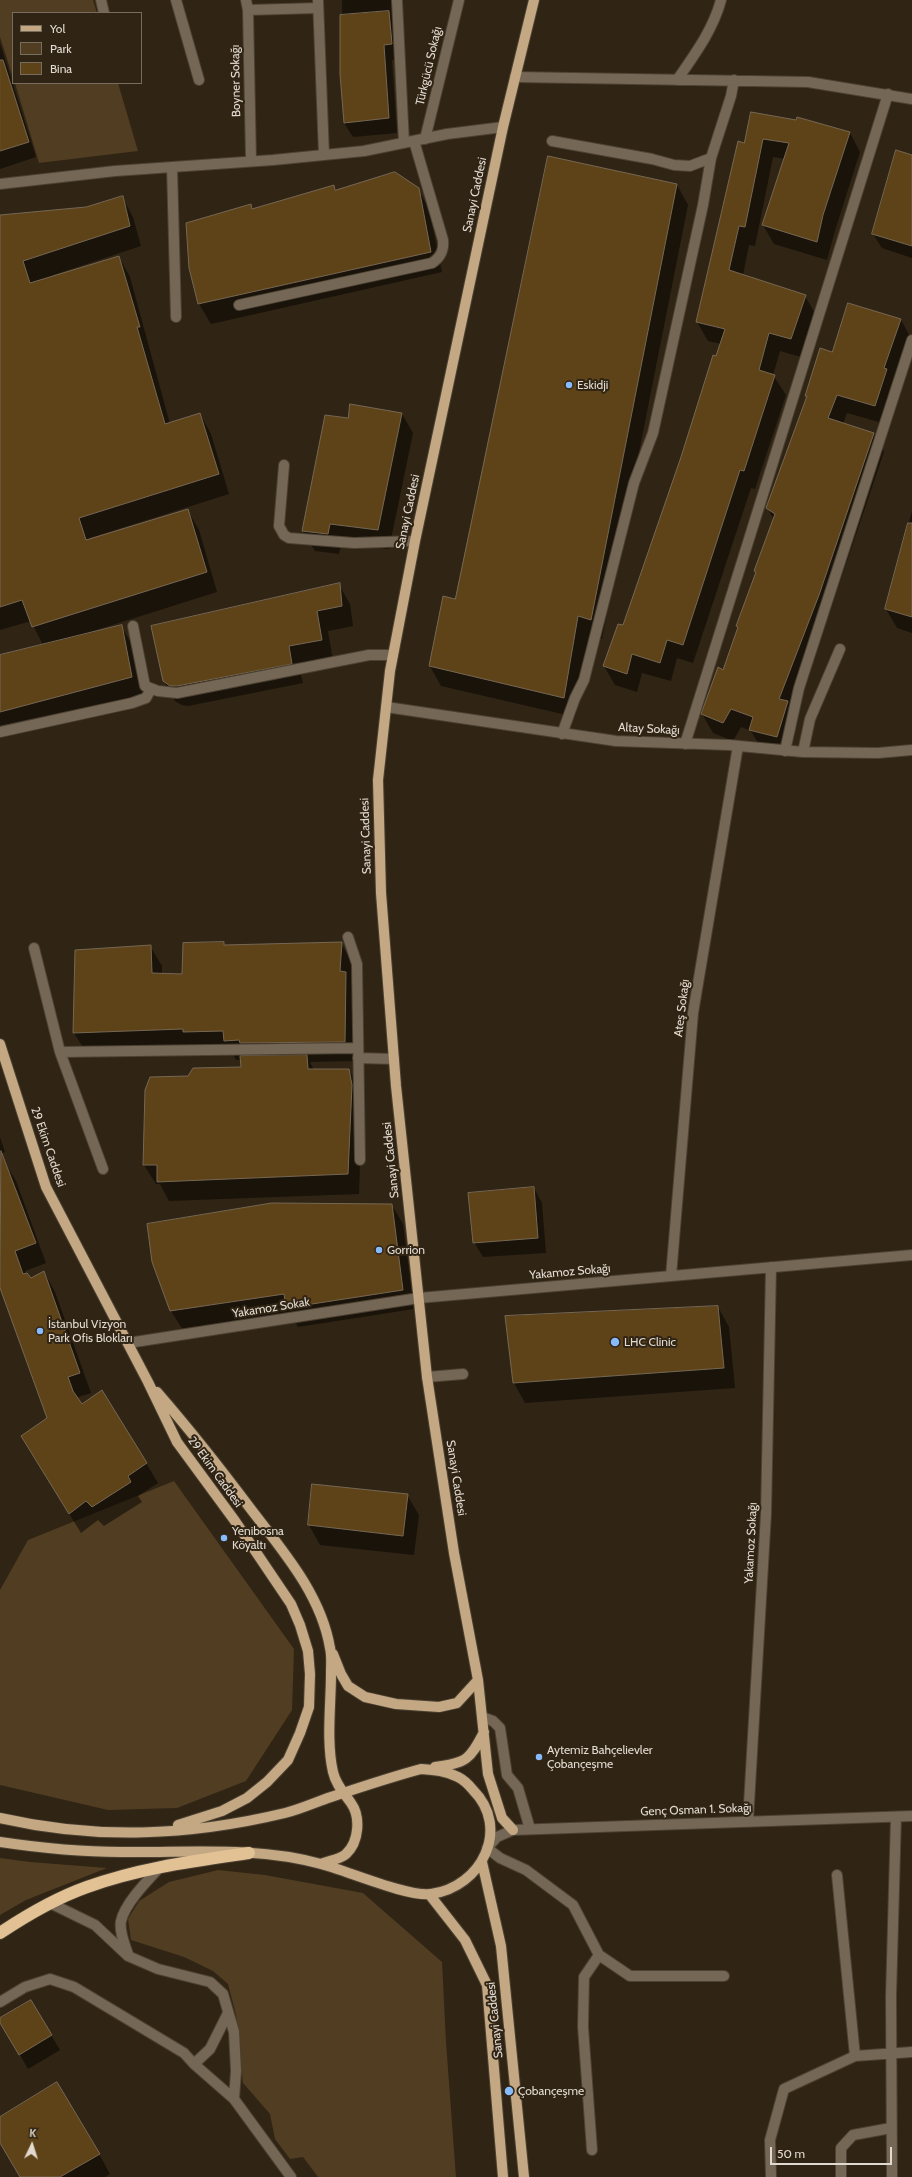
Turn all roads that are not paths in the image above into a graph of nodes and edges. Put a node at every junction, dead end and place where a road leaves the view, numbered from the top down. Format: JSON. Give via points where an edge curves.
{"nodes":[{"id":1,"x":100,"y":0,"type":"edge"},
{"id":2,"x":176,"y":0,"type":"edge"},
{"id":3,"x":397,"y":0,"type":"edge"},
{"id":4,"x":458,"y":0,"type":"edge"},
{"id":5,"x":534,"y":0,"type":"edge"},
{"id":6,"x":721,"y":0,"type":"edge"},
{"id":7,"x":318,"y":4,"type":"edge"},
{"id":8,"x":247,"y":5,"type":"edge"},
{"id":9,"x":104,"y":12,"type":"edge"},
{"id":10,"x":515,"y":77,"type":"junction"},
{"id":11,"x":199,"y":80,"type":"dead end"},
{"id":12,"x":677,"y":80,"type":"junction"},
{"id":13,"x":734,"y":80,"type":"junction"},
{"id":14,"x":888,"y":94,"type":"junction"},
{"id":15,"x":912,"y":99,"type":"edge"},
{"id":16,"x":503,"y":127,"type":"junction"},
{"id":17,"x":425,"y":139,"type":"junction"},
{"id":18,"x":552,"y":141,"type":"dead end"},
{"id":19,"x":409,"y":142,"type":"junction"},
{"id":20,"x":324,"y":155,"type":"junction"},
{"id":21,"x":711,"y":158,"type":"junction"},
{"id":22,"x":251,"y":161,"type":"junction"},
{"id":23,"x":172,"y":167,"type":"junction"},
{"id":24,"x":0,"y":184,"type":"edge"},
{"id":25,"x":238,"y":305,"type":"dead end"},
{"id":26,"x":176,"y":317,"type":"dead end"},
{"id":27,"x":912,"y":340,"type":"edge"},
{"id":28,"x":284,"y":465,"type":"dead end"},
{"id":29,"x":415,"y":541,"type":"junction"},
{"id":30,"x":133,"y":626,"type":"dead end"},
{"id":31,"x":840,"y":649,"type":"dead end"},
{"id":32,"x":393,"y":654,"type":"junction"},
{"id":33,"x":151,"y":689,"type":"junction"},
{"id":34,"x":386,"y":707,"type":"junction"},
{"id":35,"x":0,"y":732,"type":"edge"},
{"id":36,"x":562,"y":734,"type":"junction"},
{"id":37,"x":685,"y":744,"type":"junction"},
{"id":38,"x":738,"y":746,"type":"junction"},
{"id":39,"x":912,"y":750,"type":"edge"},
{"id":40,"x":785,"y":751,"type":"junction"},
{"id":41,"x":803,"y":752,"type":"junction"},
{"id":42,"x":348,"y":937,"type":"dead end"},
{"id":43,"x":34,"y":948,"type":"dead end"},
{"id":44,"x":0,"y":1044,"type":"edge"},
{"id":45,"x":60,"y":1052,"type":"junction"},
{"id":46,"x":358,"y":1053,"type":"junction"},
{"id":47,"x":394,"y":1058,"type":"junction"},
{"id":48,"x":360,"y":1160,"type":"dead end"},
{"id":49,"x":103,"y":1170,"type":"dead end"},
{"id":50,"x":912,"y":1255,"type":"edge"},
{"id":51,"x":771,"y":1267,"type":"junction"},
{"id":52,"x":671,"y":1276,"type":"junction"},
{"id":53,"x":419,"y":1298,"type":"junction"},
{"id":54,"x":128,"y":1342,"type":"junction"},
{"id":55,"x":463,"y":1374,"type":"dead end"},
{"id":56,"x":427,"y":1377,"type":"junction"},
{"id":57,"x":148,"y":1382,"type":"junction"},
{"id":58,"x":330,"y":1649,"type":"junction"},
{"id":59,"x":478,"y":1680,"type":"junction"},
{"id":60,"x":482,"y":1717,"type":"junction"},
{"id":61,"x":484,"y":1732,"type":"junction"},
{"id":62,"x":421,"y":1769,"type":"junction"},
{"id":63,"x":342,"y":1793,"type":"junction"},
{"id":64,"x":912,"y":1816,"type":"edge"},
{"id":65,"x":896,"y":1817,"type":"junction"},
{"id":66,"x":0,"y":1818,"type":"edge"},
{"id":67,"x":748,"y":1821,"type":"junction"},
{"id":68,"x":530,"y":1829,"type":"junction"},
{"id":69,"x":513,"y":1830,"type":"junction"},
{"id":70,"x":151,"y":1832,"type":"junction"},
{"id":71,"x":0,"y":1842,"type":"edge"},
{"id":72,"x":487,"y":1848,"type":"junction"},
{"id":73,"x":248,"y":1853,"type":"junction"},
{"id":74,"x":482,"y":1862,"type":"junction"},
{"id":75,"x":321,"y":1864,"type":"junction"},
{"id":76,"x":161,"y":1866,"type":"junction"},
{"id":77,"x":837,"y":1875,"type":"dead end"},
{"id":78,"x":429,"y":1894,"type":"junction"},
{"id":79,"x":50,"y":1903,"type":"junction"},
{"id":80,"x":0,"y":1933,"type":"edge"},
{"id":81,"x":599,"y":1955,"type":"junction"},
{"id":82,"x":128,"y":1956,"type":"junction"},
{"id":83,"x":724,"y":1976,"type":"dead end"},
{"id":84,"x":0,"y":2002,"type":"edge"},
{"id":85,"x":228,"y":2013,"type":"junction"},
{"id":86,"x":912,"y":2052,"type":"edge"},
{"id":87,"x":891,"y":2055,"type":"junction"},
{"id":88,"x":855,"y":2056,"type":"junction"},
{"id":89,"x":194,"y":2064,"type":"junction"},
{"id":90,"x":234,"y":2099,"type":"junction"},
{"id":91,"x":892,"y":2128,"type":"junction"},
{"id":92,"x":592,"y":2150,"type":"dead end"},
{"id":93,"x":291,"y":2177,"type":"edge"},
{"id":94,"x":503,"y":2177,"type":"edge"},
{"id":95,"x":524,"y":2177,"type":"edge"},
{"id":96,"x":771,"y":2177,"type":"edge"},
{"id":97,"x":841,"y":2177,"type":"edge"},
{"id":98,"x":892,"y":2177,"type":"edge"}],
"edges":[{"from":1,"to":9,"type":"street"},
{"from":2,"to":11,"type":"street"},
{"from":3,"to":19,"type":"street"},
{"from":4,"to":17,"type":"street","name":"Türkgücü Sokağı"},
{"from":5,"to":10,"type":"main road","name":"Sanayi Caddesi"},
{"from":6,"to":12,"type":"street","via":[[717,17]]},
{"from":7,"to":8,"type":"street"},
{"from":7,"to":20,"type":"street"},
{"from":8,"to":22,"type":"street","name":"Boyner Sokağı"},
{"from":10,"to":12,"type":"street"},
{"from":10,"to":16,"type":"main road","name":"Sanayi Caddesi"},
{"from":12,"to":13,"type":"street"},
{"from":13,"to":14,"type":"street","via":[[808,82]]},
{"from":13,"to":21,"type":"street"},
{"from":14,"to":15,"type":"street"},
{"from":14,"to":37,"type":"street"},
{"from":16,"to":17,"type":"street"},
{"from":16,"to":29,"type":"main road","name":"Sanayi Caddesi"},
{"from":17,"to":19,"type":"street"},
{"from":18,"to":21,"type":"street","via":[[674,165],[690,166]]},
{"from":19,"to":20,"type":"street","via":[[364,151]]},
{"from":19,"to":25,"type":"street","via":[[443,240],[443,251],[437,260]]},
{"from":20,"to":22,"type":"street"},
{"from":21,"to":36,"type":"street","via":[[703,206],[653,434],[634,483],[584,680]]},
{"from":22,"to":23,"type":"street"},
{"from":23,"to":24,"type":"street"},
{"from":23,"to":26,"type":"street"},
{"from":27,"to":40,"type":"street","via":[[800,688]]},
{"from":28,"to":29,"type":"street","via":[[279,526],[289,538],[354,543]]},
{"from":29,"to":32,"type":"main road","name":"Sanayi Caddesi"},
{"from":30,"to":33,"type":"street","via":[[145,686]]},
{"from":31,"to":41,"type":"street","via":[[810,719]]},
{"from":32,"to":33,"type":"street","via":[[369,655],[176,693]]},
{"from":32,"to":34,"type":"main road","name":"Sanayi Caddesi"},
{"from":33,"to":35,"type":"street","via":[[146,698],[132,703]]},
{"from":34,"to":36,"type":"street","name":"Altay Sokağı"},
{"from":34,"to":47,"type":"main road","name":"Sanayi Caddesi","via":[[378,780],[381,893]]},
{"from":36,"to":37,"type":"street","name":"Altay Sokağı","via":[[616,741]]},
{"from":37,"to":38,"type":"street","name":"Altay Sokağı"},
{"from":38,"to":40,"type":"street","name":"Altay Sokağı"},
{"from":38,"to":52,"type":"street","name":"Ateş Sokağı","via":[[693,1013]]},
{"from":39,"to":41,"type":"street","name":"Altay Sokağı","via":[[878,753]]},
{"from":40,"to":41,"type":"street","name":"Altay Sokağı"},
{"from":42,"to":46,"type":"street","via":[[357,964]]},
{"from":43,"to":45,"type":"street"},
{"from":44,"to":54,"type":"main road","name":"29 Ekim Caddesi","via":[[46,1187]]},
{"from":45,"to":46,"type":"street"},
{"from":45,"to":49,"type":"street"},
{"from":46,"to":47,"type":"street"},
{"from":46,"to":48,"type":"street"},
{"from":47,"to":53,"type":"main road","name":"Sanayi Caddesi"},
{"from":50,"to":51,"type":"street","name":"Yakamoz Sokağı"},
{"from":51,"to":52,"type":"street","name":"Yakamoz Sokağı"},
{"from":51,"to":67,"type":"street","name":"Yakamoz Sokağı","via":[[766,1514]]},
{"from":52,"to":53,"type":"street","name":"Yakamoz Sokağı"},
{"from":53,"to":54,"type":"street","name":"Yakamoz Sokak"},
{"from":53,"to":56,"type":"main road","name":"Sanayi Caddesi"},
{"from":54,"to":57,"type":"main road","name":"29 Ekim Caddesi"},
{"from":55,"to":56,"type":"street"},
{"from":56,"to":59,"type":"main road","name":"Sanayi Caddesi","via":[[454,1553]]},
{"from":57,"to":58,"type":"main road","name":"29 Ekim Caddesi","via":[[199,1441],[297,1572],[318,1609]]},
{"from":57,"to":70,"type":"main road","name":"29 Ekim Caddesi","via":[[177,1442],[235,1520],[291,1604],[308,1652],[310,1674],[309,1707],[300,1733],[288,1760],[267,1782],[247,1798],[222,1811]]},
{"from":58,"to":59,"type":"main road","via":[[348,1686],[365,1697],[396,1704],[439,1708],[457,1703]]},
{"from":58,"to":63,"type":"main road","name":"29 Ekim Caddesi","via":[[330,1740],[333,1773]]},
{"from":59,"to":60,"type":"main road","name":"Sanayi Caddesi"},
{"from":60,"to":61,"type":"main road","name":"Sanayi Caddesi"},
{"from":60,"to":68,"type":"street","via":[[493,1721],[500,1728],[507,1776],[518,1788]]},
{"from":61,"to":62,"type":"main road","via":[[473,1754],[462,1761]]},
{"from":61,"to":69,"type":"main road","name":"Sanayi Caddesi","via":[[490,1780],[502,1818]]},
{"from":62,"to":63,"type":"main road"},
{"from":62,"to":72,"type":"main road","via":[[441,1770],[460,1778],[482,1799],[490,1831]]},
{"from":63,"to":70,"type":"main road","via":[[287,1812],[217,1827]]},
{"from":63,"to":75,"type":"main road","name":"29 Ekim Caddesi","via":[[352,1804],[358,1818],[354,1840],[346,1854]]},
{"from":64,"to":65,"type":"street","name":"Genç Osman 1. Sokağı"},
{"from":65,"to":67,"type":"street","name":"Genç Osman 1. Sokağı"},
{"from":65,"to":87,"type":"street"},
{"from":66,"to":70,"type":"main road","via":[[40,1827],[93,1833]]},
{"from":67,"to":68,"type":"street","name":"Genç Osman 1. Sokağı"},
{"from":68,"to":69,"type":"street","name":"Genç Osman 1. Sokağı"},
{"from":69,"to":72,"type":"street","name":"Genç Osman 1. Sokağı","via":[[497,1837]]},
{"from":71,"to":73,"type":"main road","via":[[120,1852]]},
{"from":72,"to":74,"type":"main road"},
{"from":72,"to":81,"type":"street","via":[[500,1858],[526,1870],[573,1905]]},
{"from":73,"to":75,"type":"main road","via":[[286,1856]]},
{"from":73,"to":76,"type":"highway"},
{"from":74,"to":78,"type":"main road","via":[[461,1884],[446,1891]]},
{"from":74,"to":95,"type":"main road","name":"Sanayi Caddesi","via":[[501,1946]]},
{"from":75,"to":78,"type":"main road","via":[[412,1892]]},
{"from":76,"to":79,"type":"highway","via":[[86,1887]]},
{"from":76,"to":82,"type":"street","via":[[126,1910],[121,1922]]},
{"from":77,"to":88,"type":"street"},
{"from":78,"to":94,"type":"main road","name":"Sanayi Caddesi","via":[[465,1940],[487,1985]]},
{"from":79,"to":80,"type":"highway"},
{"from":79,"to":82,"type":"street","via":[[95,1925]]},
{"from":81,"to":83,"type":"street","via":[[630,1976]]},
{"from":81,"to":92,"type":"street","via":[[584,1977],[583,2013]]},
{"from":82,"to":85,"type":"street","via":[[158,1969],[210,1982],[223,1994]]},
{"from":84,"to":89,"type":"street","via":[[25,1987],[50,1979],[74,1987],[184,2053]]},
{"from":85,"to":89,"type":"street","via":[[210,2049]]},
{"from":85,"to":90,"type":"street","via":[[234,2032]]},
{"from":86,"to":87,"type":"street"},
{"from":87,"to":88,"type":"street"},
{"from":87,"to":91,"type":"street"},
{"from":88,"to":96,"type":"street","via":[[784,2089],[770,2140]]},
{"from":89,"to":90,"type":"street"},
{"from":90,"to":93,"type":"street"},
{"from":91,"to":97,"type":"street","via":[[853,2135],[841,2148]]},
{"from":91,"to":98,"type":"street"}]}
